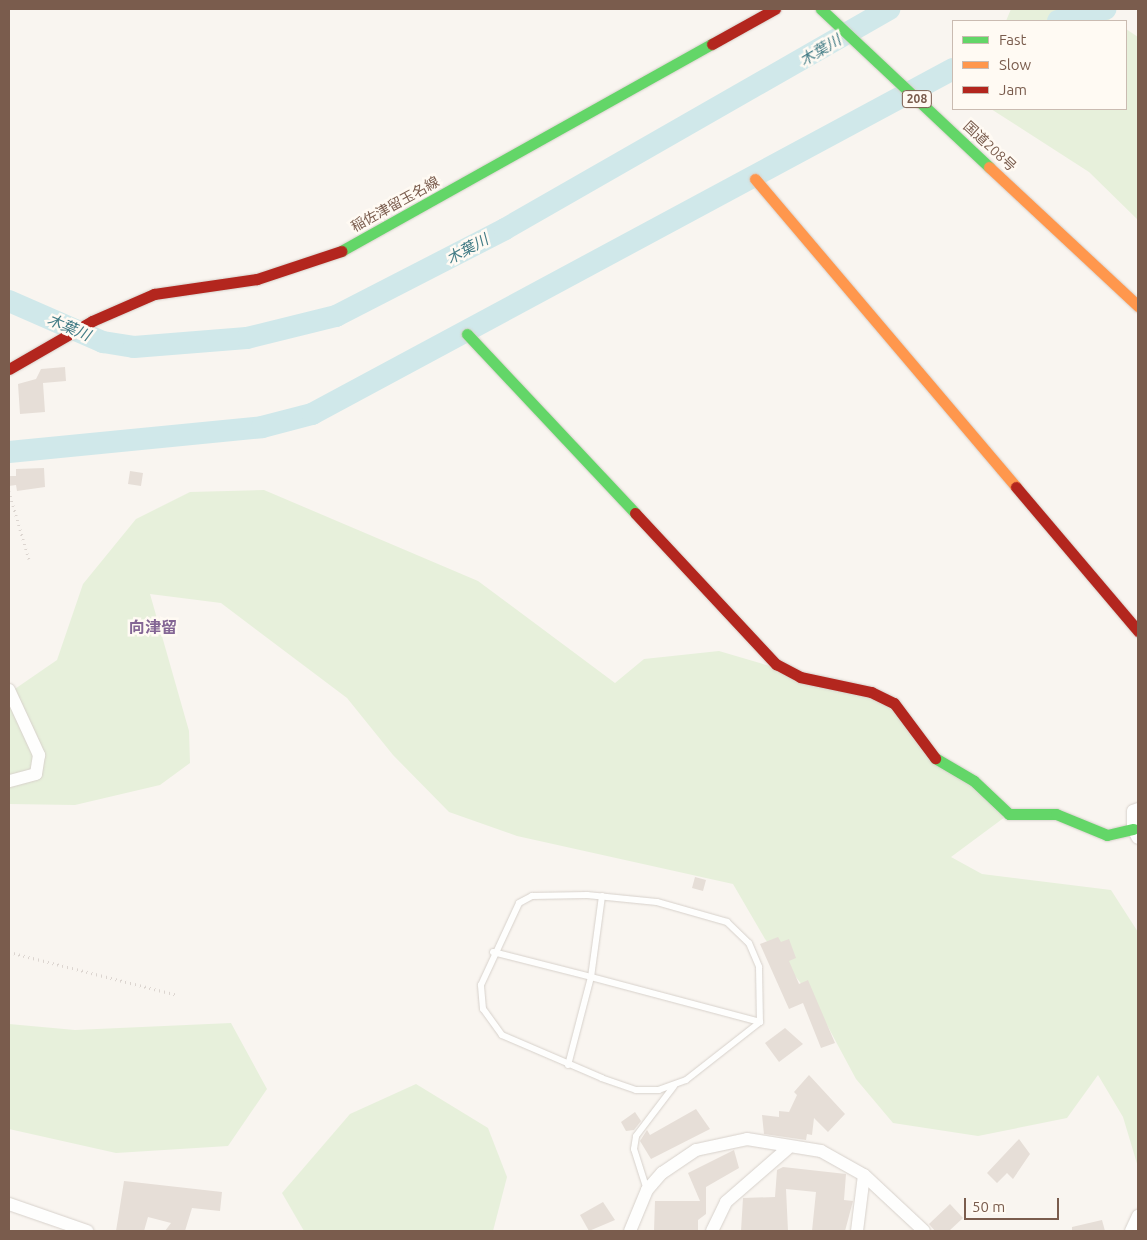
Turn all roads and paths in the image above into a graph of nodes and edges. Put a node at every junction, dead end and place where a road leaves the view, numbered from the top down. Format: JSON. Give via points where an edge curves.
{"nodes":[{"id":1,"x":775,"y":9,"type":"edge"},
{"id":2,"x":821,"y":9,"type":"edge"},
{"id":3,"x":754,"y":179,"type":"dead end"},
{"id":4,"x":1138,"y":306,"type":"edge"},
{"id":5,"x":467,"y":334,"type":"dead end"},
{"id":6,"x":9,"y":370,"type":"edge"},
{"id":7,"x":9,"y":491,"type":"edge"},
{"id":8,"x":29,"y":559,"type":"dead end"},
{"id":9,"x":1138,"y":631,"type":"edge"},
{"id":10,"x":9,"y":690,"type":"edge"},
{"id":11,"x":9,"y":781,"type":"edge"},
{"id":12,"x":1138,"y":810,"type":"edge"},
{"id":13,"x":1136,"y":834,"type":"edge"},
{"id":14,"x":602,"y":896,"type":"junction"},
{"id":15,"x":9,"y":952,"type":"edge"},
{"id":16,"x":493,"y":952,"type":"junction"},
{"id":17,"x":591,"y":977,"type":"junction"},
{"id":18,"x":178,"y":994,"type":"dead end"},
{"id":19,"x":760,"y":1022,"type":"junction"},
{"id":20,"x":568,"y":1065,"type":"junction"},
{"id":21,"x":674,"y":1086,"type":"junction"},
{"id":22,"x":787,"y":1149,"type":"junction"},
{"id":23,"x":864,"y":1175,"type":"junction"},
{"id":24,"x":647,"y":1190,"type":"junction"},
{"id":25,"x":9,"y":1204,"type":"edge"},
{"id":26,"x":1138,"y":1216,"type":"edge"},
{"id":27,"x":87,"y":1231,"type":"edge"},
{"id":28,"x":630,"y":1231,"type":"edge"},
{"id":29,"x":712,"y":1231,"type":"edge"},
{"id":30,"x":857,"y":1231,"type":"edge"},
{"id":31,"x":924,"y":1231,"type":"edge"},
{"id":32,"x":1131,"y":1231,"type":"edge"}],
"edges":[{"from":1,"to":6,"type":"main road","name":"稲佐津留玉名線","via":[[325,260],[257,279],[154,294],[92,321]]},
{"from":2,"to":4,"type":"main road","name":"国道208号","number":"208"},
{"from":3,"to":9,"type":"main road"},
{"from":5,"to":13,"type":"main road","via":[[776,664],[800,677],[871,692],[894,703],[928,754],[974,781],[1009,814],[1056,814],[1107,835]]},
{"from":7,"to":8,"type":"path"},
{"from":10,"to":11,"type":"street","via":[[39,755],[36,774]]},
{"from":12,"to":13,"type":"street","via":[[1133,811]]},
{"from":14,"to":16,"type":"lane","via":[[532,896],[519,903]]},
{"from":14,"to":17,"type":"lane"},
{"from":14,"to":19,"type":"lane","via":[[674,905],[728,922],[749,942],[759,968]]},
{"from":15,"to":18,"type":"path"},
{"from":16,"to":17,"type":"lane"},
{"from":16,"to":20,"type":"lane","via":[[480,985],[483,1009],[502,1035]]},
{"from":17,"to":19,"type":"lane"},
{"from":17,"to":20,"type":"lane"},
{"from":19,"to":21,"type":"lane"},
{"from":20,"to":21,"type":"lane","via":[[636,1090]]},
{"from":21,"to":24,"type":"lane","via":[[636,1136],[634,1149]]},
{"from":22,"to":23,"type":"street","via":[[820,1151]]},
{"from":22,"to":24,"type":"street","via":[[747,1139],[705,1147],[681,1158]]},
{"from":22,"to":29,"type":"street","via":[[726,1202]]},
{"from":23,"to":30,"type":"street","via":[[865,1190]]},
{"from":23,"to":31,"type":"street"},
{"from":24,"to":28,"type":"street"},
{"from":25,"to":27,"type":"street"},
{"from":26,"to":32,"type":"street"}]}
